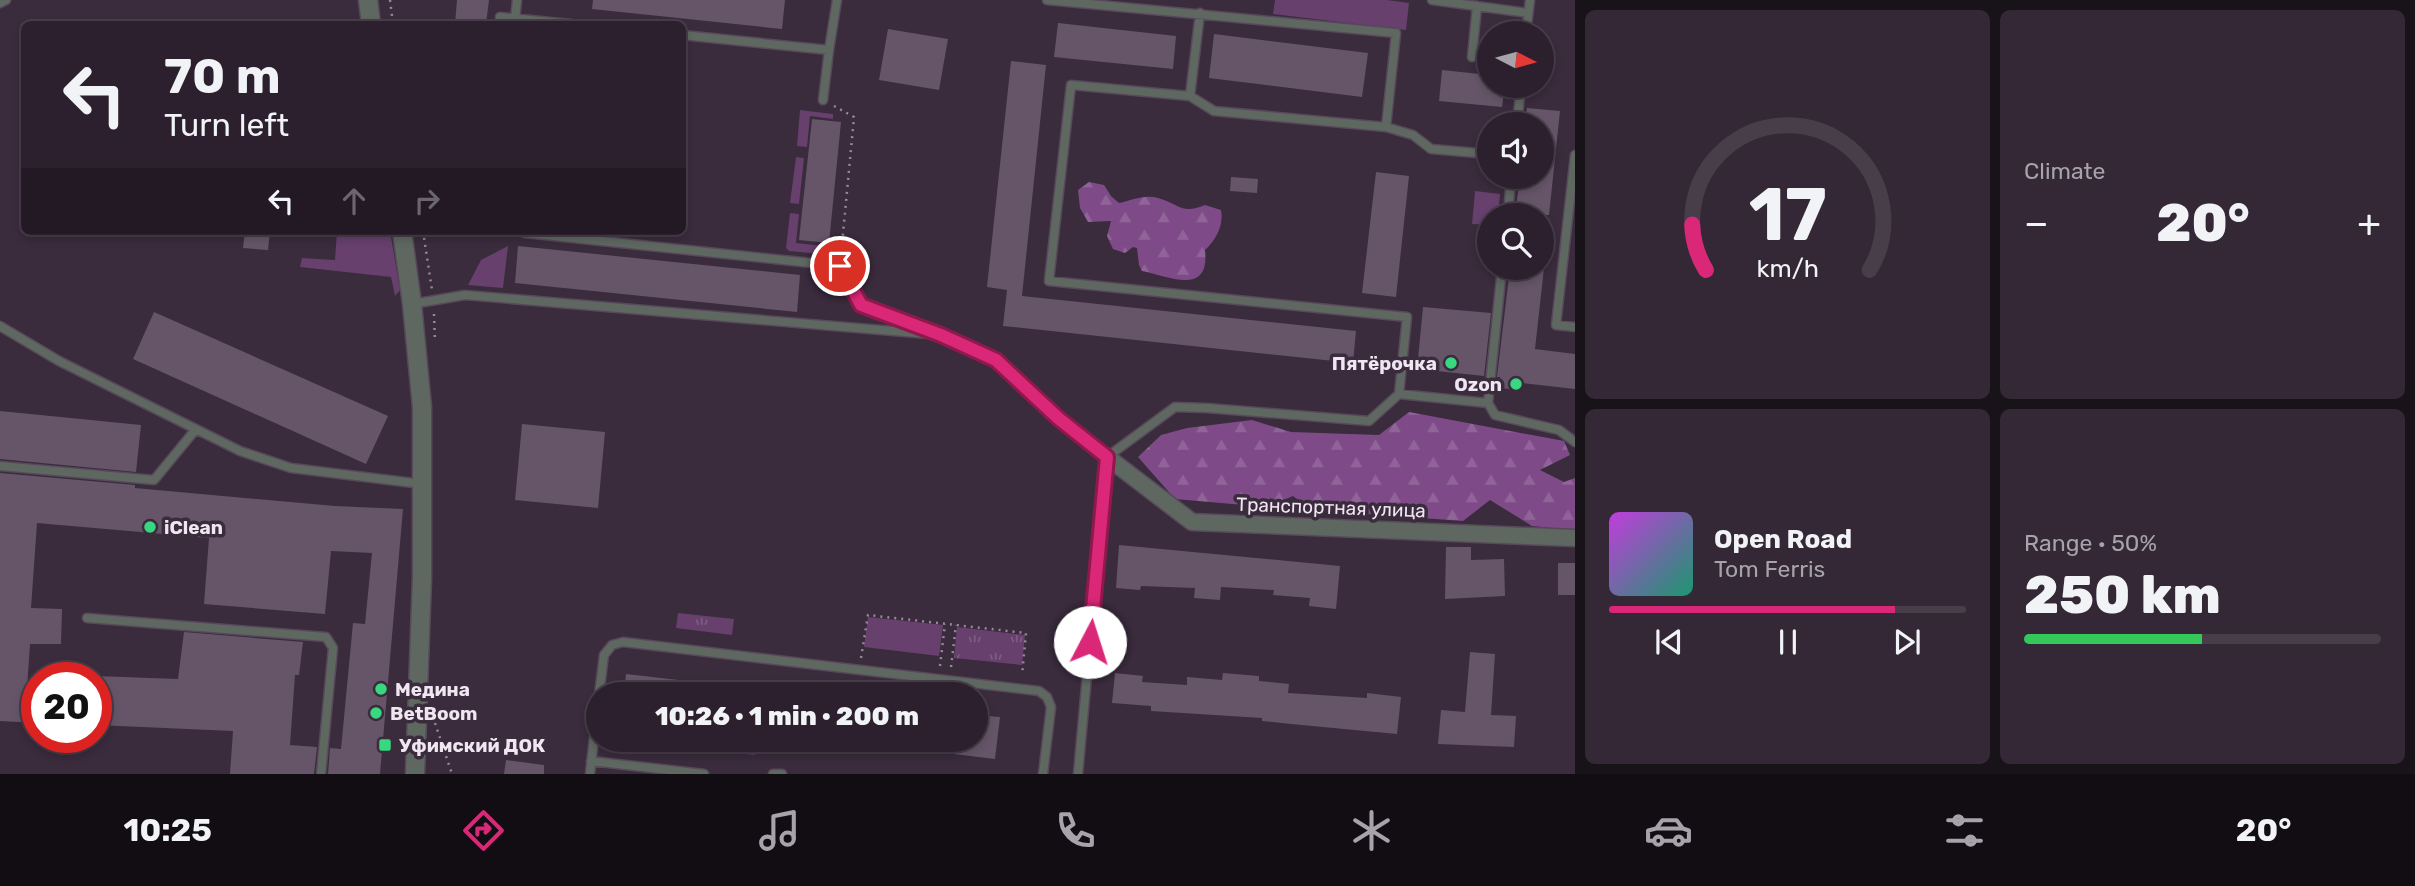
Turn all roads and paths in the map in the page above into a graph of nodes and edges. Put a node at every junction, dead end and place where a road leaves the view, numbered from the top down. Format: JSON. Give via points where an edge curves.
{"nodes":[{"id":1,"x":6,"y":0,"type":"edge"},
{"id":2,"x":368,"y":0,"type":"edge"},
{"id":3,"x":390,"y":0,"type":"edge"},
{"id":4,"x":517,"y":0,"type":"edge"},
{"id":5,"x":837,"y":0,"type":"edge"},
{"id":6,"x":1047,"y":0,"type":"edge"},
{"id":7,"x":1432,"y":0,"type":"edge"},
{"id":8,"x":1530,"y":0,"type":"edge"},
{"id":9,"x":0,"y":3,"type":"edge"},
{"id":10,"x":1477,"y":6,"type":"junction"},
{"id":11,"x":1200,"y":13,"type":"junction"},
{"id":12,"x":1528,"y":13,"type":"junction"},
{"id":13,"x":515,"y":19,"type":"junction"},
{"id":14,"x":371,"y":21,"type":"edge"},
{"id":15,"x":393,"y":21,"type":"edge"},
{"id":16,"x":500,"y":21,"type":"edge"},
{"id":17,"x":537,"y":21,"type":"edge"},
{"id":18,"x":1527,"y":21,"type":"edge"},
{"id":19,"x":686,"y":36,"type":"edge"},
{"id":20,"x":829,"y":50,"type":"junction"},
{"id":21,"x":1472,"y":58,"type":"dead end"},
{"id":22,"x":1190,"y":96,"type":"junction"},
{"id":23,"x":823,"y":100,"type":"joint"},
{"id":24,"x":1386,"y":127,"type":"junction"},
{"id":25,"x":1477,"y":153,"type":"edge"},
{"id":26,"x":1575,"y":155,"type":"edge"},
{"id":27,"x":403,"y":235,"type":"edge"},
{"id":28,"x":544,"y":235,"type":"edge"},
{"id":29,"x":840,"y":266,"type":"junction"},
{"id":30,"x":1501,"y":280,"type":"edge"},
{"id":31,"x":412,"y":304,"type":"junction"},
{"id":32,"x":0,"y":326,"type":"edge"},
{"id":33,"x":1575,"y":327,"type":"edge"},
{"id":34,"x":941,"y":335,"type":"junction"},
{"id":35,"x":1399,"y":394,"type":"junction"},
{"id":36,"x":1488,"y":403,"type":"junction"},
{"id":37,"x":196,"y":429,"type":"junction"},
{"id":38,"x":1575,"y":442,"type":"edge"},
{"id":39,"x":1107,"y":457,"type":"junction"},
{"id":40,"x":0,"y":466,"type":"edge"},
{"id":41,"x":422,"y":484,"type":"junction"},
{"id":42,"x":1575,"y":538,"type":"edge"},
{"id":43,"x":87,"y":618,"type":"dead end"},
{"id":44,"x":945,"y":624,"type":"junction"},
{"id":45,"x":956,"y":625,"type":"junction"},
{"id":46,"x":860,"y":670,"type":"junction"},
{"id":47,"x":938,"y":679,"type":"junction"},
{"id":48,"x":949,"y":681,"type":"junction"},
{"id":49,"x":601,"y":682,"type":"edge"},
{"id":50,"x":1021,"y":689,"type":"junction"},
{"id":51,"x":593,"y":752,"type":"edge"},
{"id":52,"x":592,"y":761,"type":"junction"},
{"id":53,"x":321,"y":774,"type":"edge"},
{"id":54,"x":415,"y":774,"type":"edge"},
{"id":55,"x":590,"y":774,"type":"edge"},
{"id":56,"x":704,"y":774,"type":"edge"},
{"id":57,"x":773,"y":774,"type":"edge"},
{"id":58,"x":782,"y":774,"type":"edge"},
{"id":59,"x":1043,"y":774,"type":"edge"},
{"id":60,"x":1078,"y":774,"type":"edge"}],
"edges":[{"from":1,"to":9,"type":"lane"},
{"from":2,"to":14,"type":"street"},
{"from":3,"to":15,"type":"path"},
{"from":4,"to":13,"type":"lane"},
{"from":5,"to":20,"type":"lane"},
{"from":6,"to":11,"type":"lane"},
{"from":7,"to":10,"type":"lane"},
{"from":8,"to":12,"type":"lane"},
{"from":10,"to":12,"type":"lane"},
{"from":10,"to":21,"type":"lane"},
{"from":11,"to":22,"type":"lane"},
{"from":11,"to":24,"type":"lane","via":[[1396,33]]},
{"from":12,"to":18,"type":"lane"},
{"from":13,"to":16,"type":"lane","via":[[500,17]]},
{"from":13,"to":17,"type":"lane"},
{"from":19,"to":20,"type":"lane"},
{"from":20,"to":23,"type":"lane"},
{"from":22,"to":24,"type":"lane","via":[[1214,111]]},
{"from":22,"to":35,"type":"lane","via":[[1071,85],[1049,281],[1407,317]]},
{"from":23,"to":29,"type":"path","via":[[854,117]]},
{"from":24,"to":25,"type":"lane","via":[[1413,135],[1431,149]]},
{"from":26,"to":33,"type":"lane","via":[[1556,325]]},
{"from":27,"to":31,"type":"street"},
{"from":28,"to":29,"type":"lane"},
{"from":29,"to":34,"type":"lane","via":[[861,305]]},
{"from":30,"to":36,"type":"lane"},
{"from":31,"to":34,"type":"lane","via":[[465,295]]},
{"from":31,"to":41,"type":"street","via":[[422,407]]},
{"from":32,"to":37,"type":"lane"},
{"from":34,"to":39,"type":"lane","via":[[996,360]]},
{"from":35,"to":36,"type":"lane"},
{"from":35,"to":39,"type":"lane","via":[[1369,421],[1175,407]]},
{"from":36,"to":38,"type":"lane","via":[[1494,415],[1559,430]]},
{"from":37,"to":40,"type":"lane","via":[[154,480]]},
{"from":37,"to":41,"type":"lane","via":[[240,451],[292,468]]},
{"from":39,"to":42,"type":"street","name":"Транспортная улица","via":[[1192,522]]},
{"from":39,"to":60,"type":"lane"},
{"from":41,"to":54,"type":"street"},
{"from":43,"to":53,"type":"lane","via":[[326,637],[333,648]]},
{"from":44,"to":45,"type":"path"},
{"from":44,"to":46,"type":"path","via":[[867,615]]},
{"from":44,"to":47,"type":"path"},
{"from":45,"to":48,"type":"path"},
{"from":45,"to":50,"type":"path","via":[[1027,634]]},
{"from":46,"to":47,"type":"lane"},
{"from":46,"to":49,"type":"lane","via":[[617,643],[604,655]]},
{"from":47,"to":48,"type":"lane"},
{"from":48,"to":50,"type":"lane"},
{"from":50,"to":59,"type":"lane","via":[[1039,691],[1049,701]]},
{"from":51,"to":52,"type":"lane"},
{"from":52,"to":55,"type":"lane"},
{"from":52,"to":56,"type":"lane"},
{"from":57,"to":58,"type":"lane"}]}
